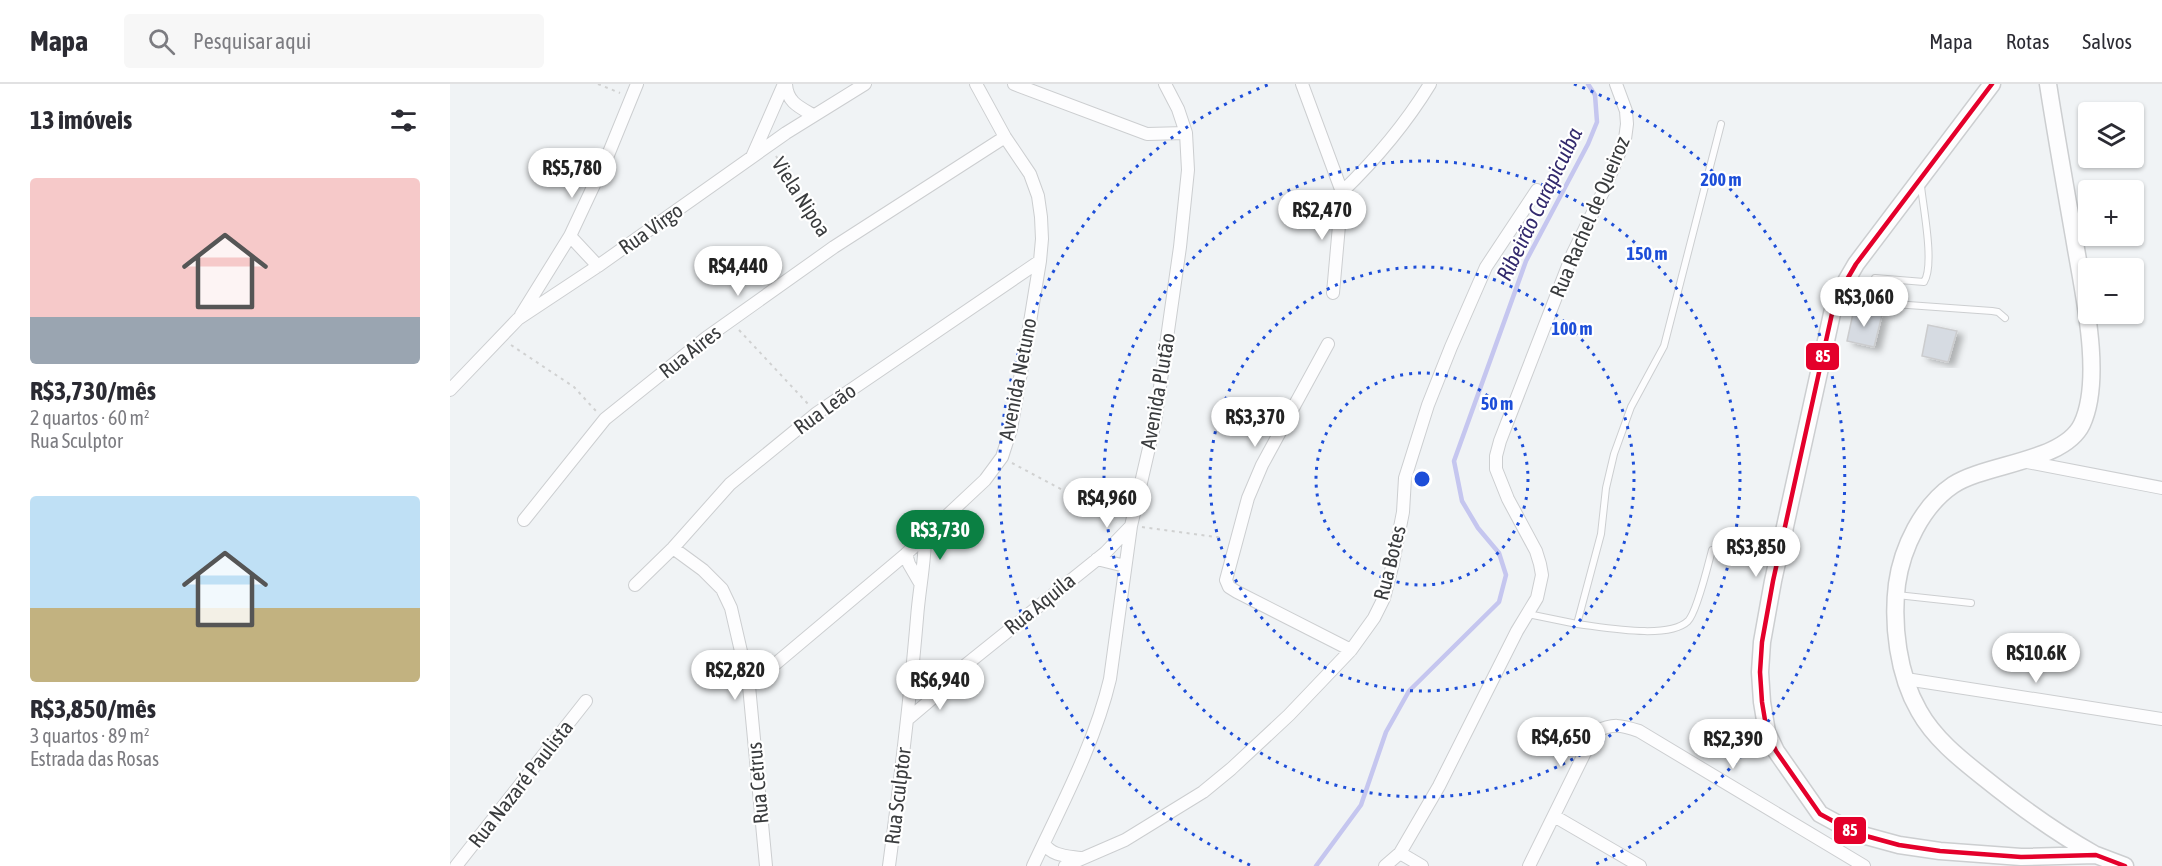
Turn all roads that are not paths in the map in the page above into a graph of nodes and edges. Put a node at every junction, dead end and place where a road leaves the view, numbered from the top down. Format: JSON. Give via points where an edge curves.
{"nodes":[{"id":1,"x":638,"y":84,"type":"edge"},
{"id":2,"x":785,"y":84,"type":"edge"},
{"id":3,"x":865,"y":84,"type":"edge"},
{"id":4,"x":976,"y":84,"type":"edge"},
{"id":5,"x":1014,"y":84,"type":"edge"},
{"id":6,"x":1165,"y":84,"type":"edge"},
{"id":7,"x":1302,"y":84,"type":"edge"},
{"id":8,"x":1430,"y":84,"type":"edge"},
{"id":9,"x":1616,"y":84,"type":"edge"},
{"id":10,"x":1992,"y":84,"type":"edge"},
{"id":11,"x":2048,"y":84,"type":"edge"},
{"id":12,"x":813,"y":116,"type":"junction"},
{"id":13,"x":1721,"y":124,"type":"dead end"},
{"id":14,"x":1186,"y":133,"type":"junction"},
{"id":15,"x":1005,"y":137,"type":"junction"},
{"id":16,"x":752,"y":158,"type":"junction"},
{"id":17,"x":1920,"y":179,"type":"junction"},
{"id":18,"x":1537,"y":190,"type":"dead end"},
{"id":19,"x":1342,"y":192,"type":"junction"},
{"id":20,"x":570,"y":236,"type":"junction"},
{"id":21,"x":1040,"y":261,"type":"junction"},
{"id":22,"x":598,"y":266,"type":"junction"},
{"id":23,"x":1875,"y":278,"type":"dead end"},
{"id":24,"x":1333,"y":293,"type":"dead end"},
{"id":25,"x":1835,"y":300,"type":"junction"},
{"id":26,"x":2005,"y":318,"type":"dead end"},
{"id":27,"x":518,"y":320,"type":"junction"},
{"id":28,"x":1328,"y":344,"type":"dead end"},
{"id":29,"x":450,"y":390,"type":"edge"},
{"id":30,"x":2019,"y":460,"type":"junction"},
{"id":31,"x":2162,"y":488,"type":"edge"},
{"id":32,"x":524,"y":520,"type":"dead end"},
{"id":33,"x":1131,"y":526,"type":"junction"},
{"id":34,"x":925,"y":536,"type":"junction"},
{"id":35,"x":673,"y":548,"type":"junction"},
{"id":36,"x":1712,"y":550,"type":"dead end"},
{"id":37,"x":906,"y":554,"type":"junction"},
{"id":38,"x":1097,"y":559,"type":"junction"},
{"id":39,"x":1125,"y":566,"type":"junction"},
{"id":40,"x":920,"y":583,"type":"junction"},
{"id":41,"x":635,"y":585,"type":"dead end"},
{"id":42,"x":1896,"y":594,"type":"junction"},
{"id":43,"x":1971,"y":603,"type":"dead end"},
{"id":44,"x":1527,"y":614,"type":"junction"},
{"id":45,"x":1577,"y":624,"type":"junction"},
{"id":46,"x":1351,"y":650,"type":"junction"},
{"id":47,"x":912,"y":678,"type":"junction"},
{"id":48,"x":1906,"y":679,"type":"junction"},
{"id":49,"x":947,"y":680,"type":"junction"},
{"id":50,"x":749,"y":686,"type":"junction"},
{"id":51,"x":586,"y":701,"type":"dead end"},
{"id":52,"x":908,"y":719,"type":"junction"},
{"id":53,"x":2162,"y":719,"type":"edge"},
{"id":54,"x":1554,"y":816,"type":"junction"},
{"id":55,"x":1044,"y":843,"type":"junction"},
{"id":56,"x":1400,"y":853,"type":"junction"},
{"id":57,"x":2096,"y":855,"type":"junction"},
{"id":58,"x":1082,"y":858,"type":"junction"},
{"id":59,"x":456,"y":866,"type":"edge"},
{"id":60,"x":766,"y":866,"type":"edge"},
{"id":61,"x":889,"y":866,"type":"edge"},
{"id":62,"x":1033,"y":866,"type":"edge"},
{"id":63,"x":1065,"y":866,"type":"edge"},
{"id":64,"x":1385,"y":866,"type":"edge"},
{"id":65,"x":1422,"y":866,"type":"edge"},
{"id":66,"x":1529,"y":866,"type":"edge"},
{"id":67,"x":1640,"y":866,"type":"edge"},
{"id":68,"x":1864,"y":866,"type":"edge"},
{"id":69,"x":2124,"y":866,"type":"edge"}],
"edges":[{"from":1,"to":20,"type":"street"},
{"from":2,"to":12,"type":"street","via":[[792,103]]},
{"from":2,"to":16,"type":"street"},
{"from":3,"to":12,"type":"street","name":"Rua Virgo"},
{"from":4,"to":15,"type":"street","name":"Avenida Netuno"},
{"from":5,"to":14,"type":"street","via":[[1147,134]]},
{"from":6,"to":14,"type":"street","name":"Avenida Plutão"},
{"from":7,"to":19,"type":"street"},
{"from":8,"to":19,"type":"street","via":[[1397,133]]},
{"from":9,"to":44,"type":"street","name":"Rua Rachel de Queiroz","via":[[1626,111],[1625,139],[1573,253],[1496,456],[1502,486],[1540,564],[1537,598]]},
{"from":10,"to":17,"type":"main road"},
{"from":11,"to":30,"type":"main road","via":[[2085,304],[2091,364],[2089,401],[2082,425],[2068,440],[2049,452]]},
{"from":12,"to":16,"type":"street","name":"Rua Virgo"},
{"from":13,"to":45,"type":"lane","via":[[1664,346],[1631,407],[1614,454],[1601,534]]},
{"from":14,"to":33,"type":"street","name":"Avenida Plutão","via":[[1188,170],[1180,247],[1155,422]]},
{"from":15,"to":21,"type":"street","name":"Avenida Netuno","via":[[1030,174],[1038,196]]},
{"from":15,"to":32,"type":"street","name":"Rua Aires","via":[[730,321],[604,419]]},
{"from":16,"to":22,"type":"street","name":"Rua Virgo"},
{"from":17,"to":23,"type":"lane","via":[[1928,275],[1924,282]]},
{"from":17,"to":25,"type":"main road","via":[[1856,264]]},
{"from":18,"to":46,"type":"street","name":"Rua Botes","via":[[1486,267],[1451,347],[1405,478],[1403,512],[1384,598]]},
{"from":19,"to":24,"type":"street"},
{"from":20,"to":22,"type":"street"},
{"from":20,"to":27,"type":"street"},
{"from":21,"to":34,"type":"street","name":"Avenida Netuno","via":[[1011,429],[1002,457],[985,480]]},
{"from":21,"to":35,"type":"street","name":"Rua Leão","via":[[817,413],[730,484]]},
{"from":22,"to":27,"type":"street","name":"Rua Virgo"},
{"from":25,"to":26,"type":"lane","via":[[1992,311]]},
{"from":25,"to":57,"type":"main road","via":[[1762,642],[1760,672],[1767,732],[1820,814],[1855,833],[1940,851],[2021,857]]},
{"from":27,"to":29,"type":"street","name":"Rua Virgo"},
{"from":28,"to":46,"type":"street","via":[[1262,465],[1248,498],[1226,580],[1229,587]]},
{"from":30,"to":31,"type":"street"},
{"from":30,"to":42,"type":"main road","via":[[1954,485],[1936,500],[1909,543]]},
{"from":33,"to":38,"type":"street","name":"Rua Aquila"},
{"from":33,"to":39,"type":"street","name":"Avenida Plutão"},
{"from":34,"to":37,"type":"street","name":"Avenida Netuno"},
{"from":34,"to":40,"type":"street","name":"Rua Sculptor"},
{"from":35,"to":41,"type":"street","name":"Rua Leão"},
{"from":35,"to":50,"type":"street","name":"Rua Cetrus","via":[[722,589],[731,608]]},
{"from":36,"to":45,"type":"lane","via":[[1688,621],[1672,629],[1632,632]]},
{"from":37,"to":40,"type":"street"},
{"from":37,"to":50,"type":"street","name":"Avenida Netuno"},
{"from":38,"to":39,"type":"street"},
{"from":38,"to":49,"type":"street","name":"Rua Aquila"},
{"from":39,"to":55,"type":"street","name":"Avenida Plutão","via":[[1105,700]]},
{"from":40,"to":47,"type":"street","name":"Rua Sculptor"},
{"from":42,"to":43,"type":"lane"},
{"from":42,"to":48,"type":"main road","via":[[1897,630]]},
{"from":44,"to":45,"type":"lane"},
{"from":44,"to":56,"type":"street","name":"Rua Rachel de Queiroz","via":[[1439,786]]},
{"from":46,"to":58,"type":"street","name":"Rua Botes","via":[[1289,715],[1203,792],[1125,840]]},
{"from":47,"to":49,"type":"street","via":[[932,683]]},
{"from":47,"to":52,"type":"street","name":"Rua Sculptor"},
{"from":48,"to":53,"type":"street"},
{"from":48,"to":57,"type":"main road","via":[[1917,709],[1929,727],[1959,757],[2030,815]]},
{"from":49,"to":52,"type":"street","name":"Rua Aquila"},
{"from":50,"to":60,"type":"street","name":"Rua Cetrus"},
{"from":51,"to":59,"type":"street","name":"Rua Nazaré Paulista"},
{"from":52,"to":61,"type":"street","name":"Rua Sculptor"},
{"from":54,"to":66,"type":"street"},
{"from":54,"to":67,"type":"street"},
{"from":54,"to":68,"type":"street","via":[[1595,732],[1608,725],[1623,726],[1639,731]]},
{"from":55,"to":58,"type":"street","via":[[1056,854]]},
{"from":55,"to":62,"type":"street","name":"Avenida Plutão"},
{"from":56,"to":64,"type":"street","name":"Rua Rachel de Queiroz"},
{"from":56,"to":65,"type":"street"},
{"from":57,"to":69,"type":"main road"},
{"from":58,"to":63,"type":"street","name":"Rua Botes"}]}
